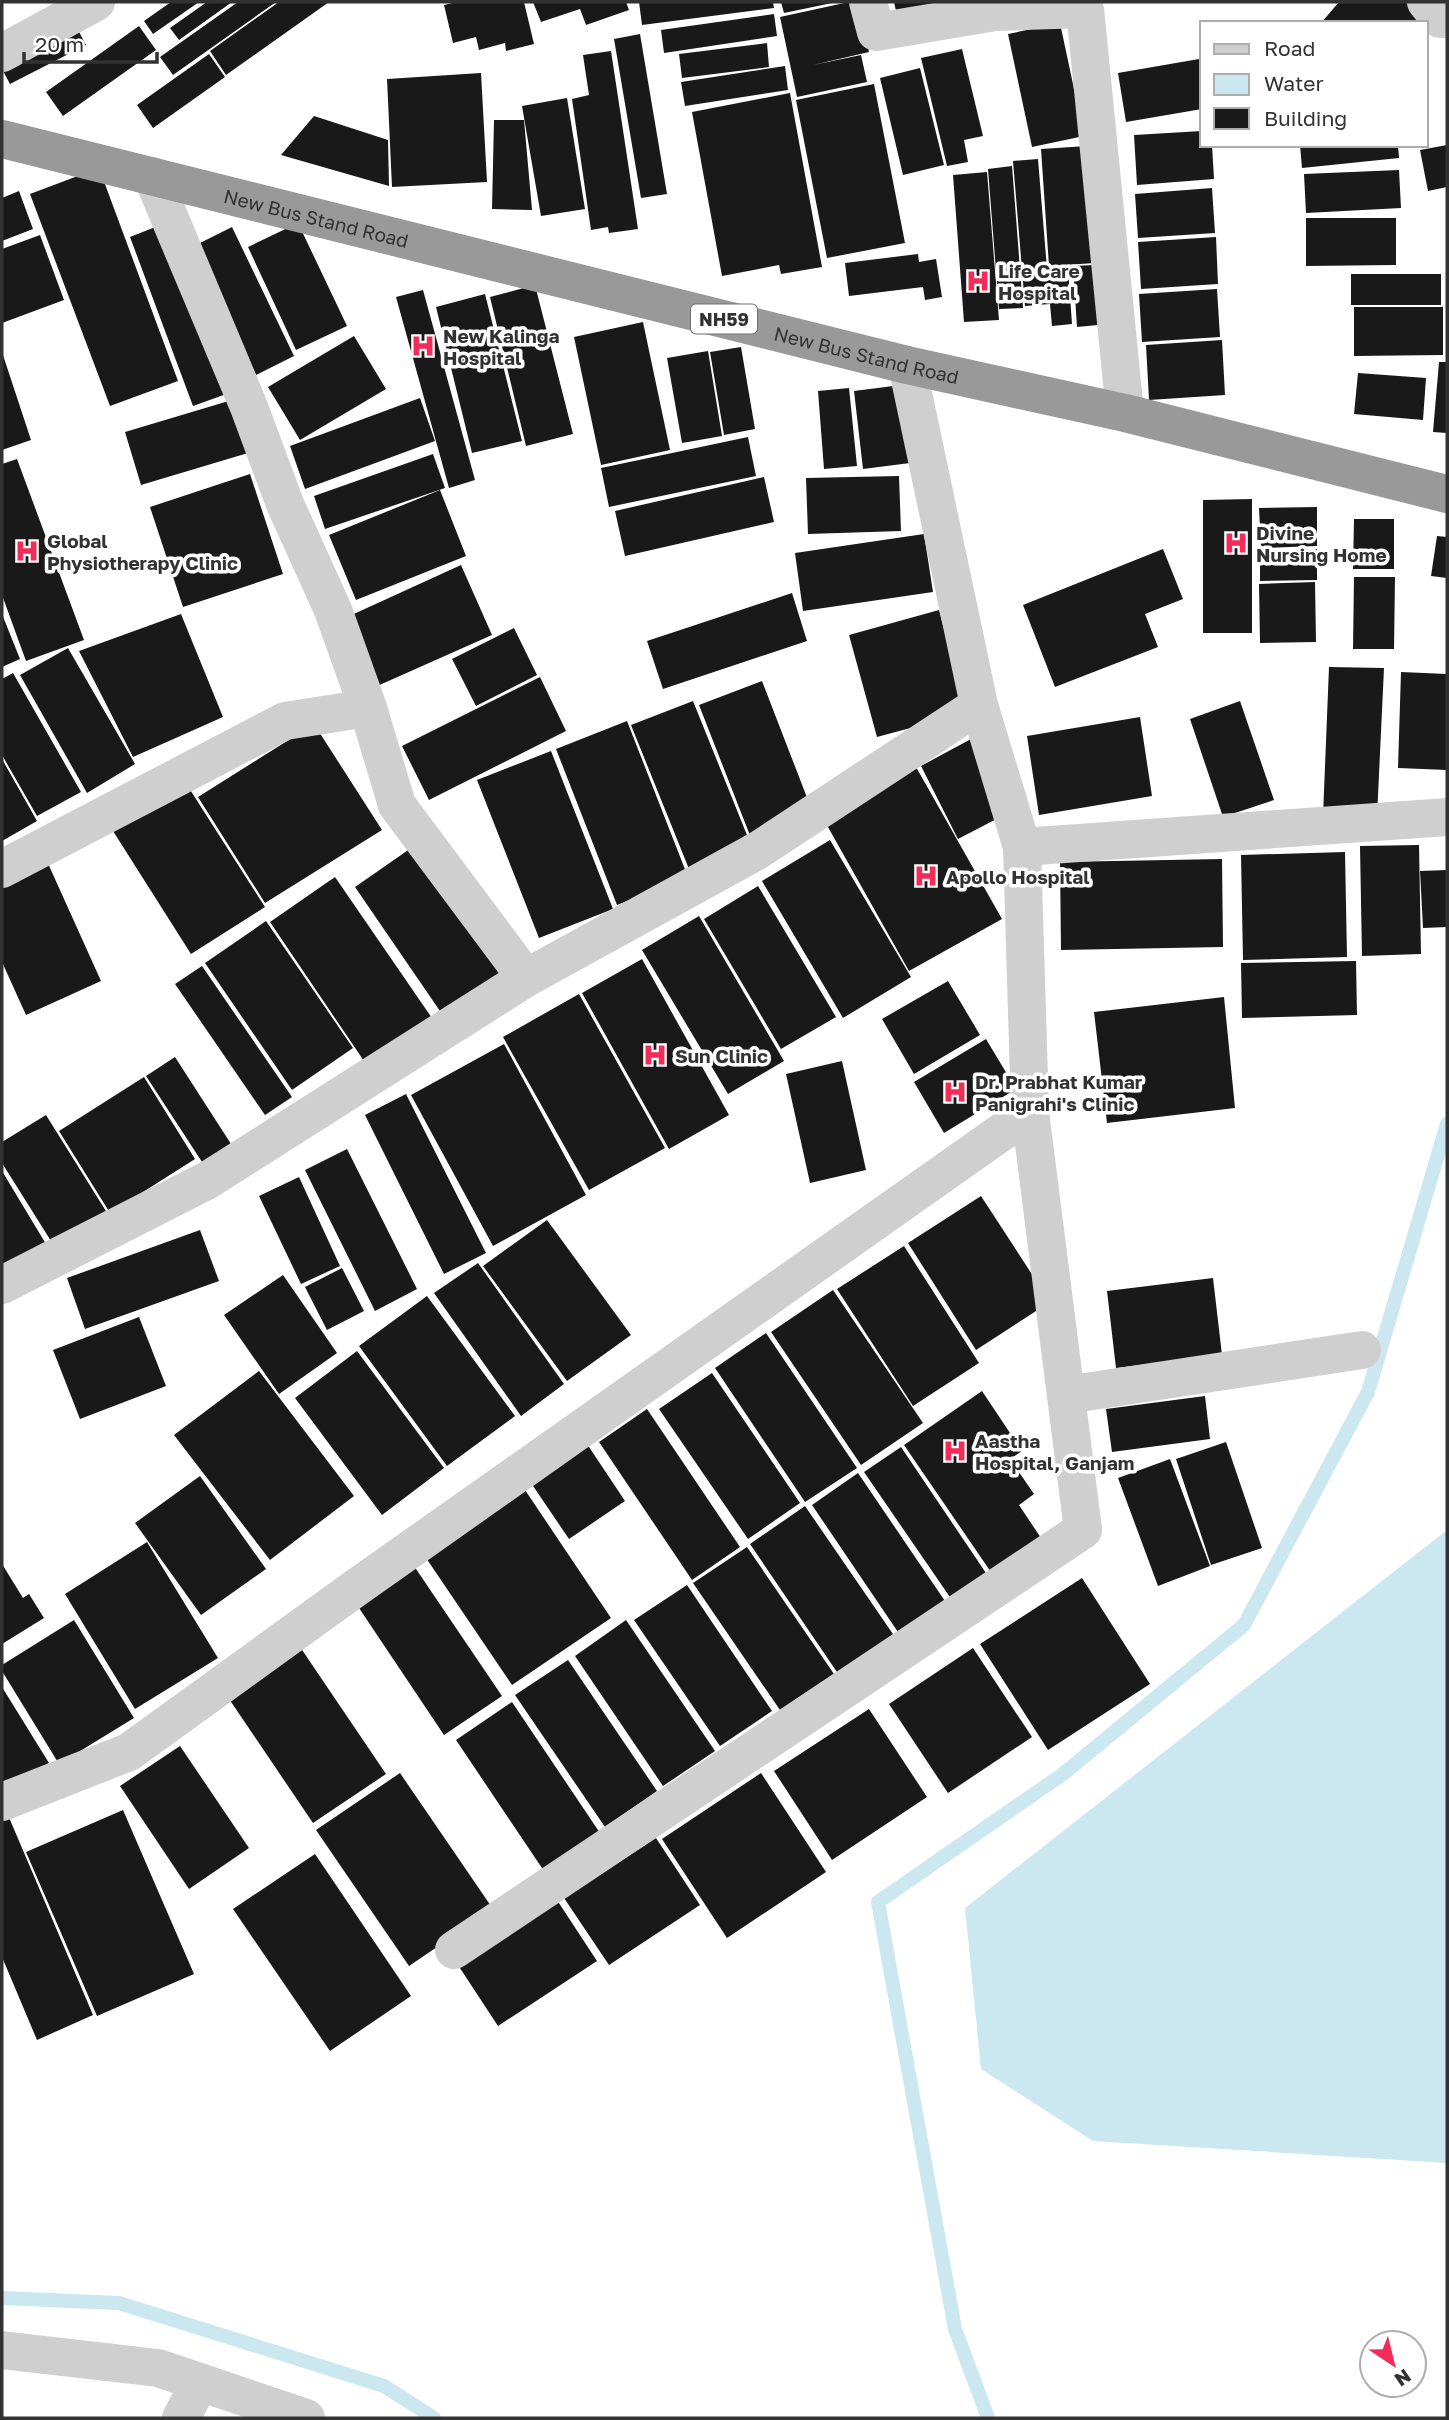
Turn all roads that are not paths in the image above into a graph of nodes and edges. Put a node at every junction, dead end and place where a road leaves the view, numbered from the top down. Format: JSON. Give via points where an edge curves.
{"nodes":[{"id":1,"x":96,"y":2,"type":"edge"},
{"id":2,"x":868,"y":2,"type":"edge"},
{"id":3,"x":1426,"y":2,"type":"edge"},
{"id":4,"x":1095,"y":5,"type":"edge"},
{"id":5,"x":1447,"y":19,"type":"edge"},
{"id":6,"x":2,"y":53,"type":"edge"},
{"id":7,"x":2,"y":139,"type":"edge"},
{"id":8,"x":152,"y":176,"type":"junction"},
{"id":9,"x":907,"y":365,"type":"junction"},
{"id":10,"x":1125,"y":413,"type":"junction"},
{"id":11,"x":1447,"y":494,"type":"edge"},
{"id":12,"x":979,"y":705,"type":"junction"},
{"id":13,"x":368,"y":708,"type":"junction"},
{"id":14,"x":1447,"y":817,"type":"edge"},
{"id":15,"x":1022,"y":848,"type":"junction"},
{"id":16,"x":2,"y":869,"type":"edge"},
{"id":17,"x":526,"y":978,"type":"junction"},
{"id":18,"x":1030,"y":1112,"type":"junction"},
{"id":19,"x":2,"y":1284,"type":"edge"},
{"id":20,"x":1362,"y":1350,"type":"dead end"},
{"id":21,"x":1066,"y":1395,"type":"junction"},
{"id":22,"x":2,"y":1802,"type":"edge"},
{"id":23,"x":454,"y":1950,"type":"dead end"},
{"id":24,"x":2,"y":2350,"type":"edge"},
{"id":25,"x":200,"y":2382,"type":"junction"},
{"id":26,"x":181,"y":2418,"type":"edge"},
{"id":27,"x":306,"y":2418,"type":"edge"}],
"edges":[{"from":1,"to":6,"type":"street"},
{"from":2,"to":4,"type":"street","via":[[876,32],[995,12]]},
{"from":3,"to":5,"type":"street","via":[[1440,19]]},
{"from":4,"to":10,"type":"street"},
{"from":7,"to":8,"type":"highway","name":"New Bus Stand Road","number":"NH59"},
{"from":8,"to":9,"type":"highway","name":"New Bus Stand Road","number":"NH59"},
{"from":8,"to":13,"type":"street","via":[[285,504],[333,610]]},
{"from":9,"to":10,"type":"highway","name":"New Bus Stand Road","number":"NH59"},
{"from":9,"to":12,"type":"street"},
{"from":10,"to":11,"type":"highway","name":"New Bus Stand Road","number":"NH59"},
{"from":12,"to":15,"type":"street"},
{"from":12,"to":17,"type":"street","via":[[757,851]]},
{"from":13,"to":16,"type":"street","via":[[285,721]]},
{"from":13,"to":17,"type":"street","via":[[397,805]]},
{"from":14,"to":15,"type":"street"},
{"from":15,"to":18,"type":"street"},
{"from":17,"to":19,"type":"street","via":[[208,1180]]},
{"from":18,"to":21,"type":"street"},
{"from":18,"to":22,"type":"street","via":[[130,1752]]},
{"from":20,"to":21,"type":"street"},
{"from":21,"to":23,"type":"street","via":[[1083,1530]]},
{"from":24,"to":25,"type":"street","via":[[158,2368]]},
{"from":25,"to":26,"type":"street"},
{"from":25,"to":27,"type":"street"}]}
